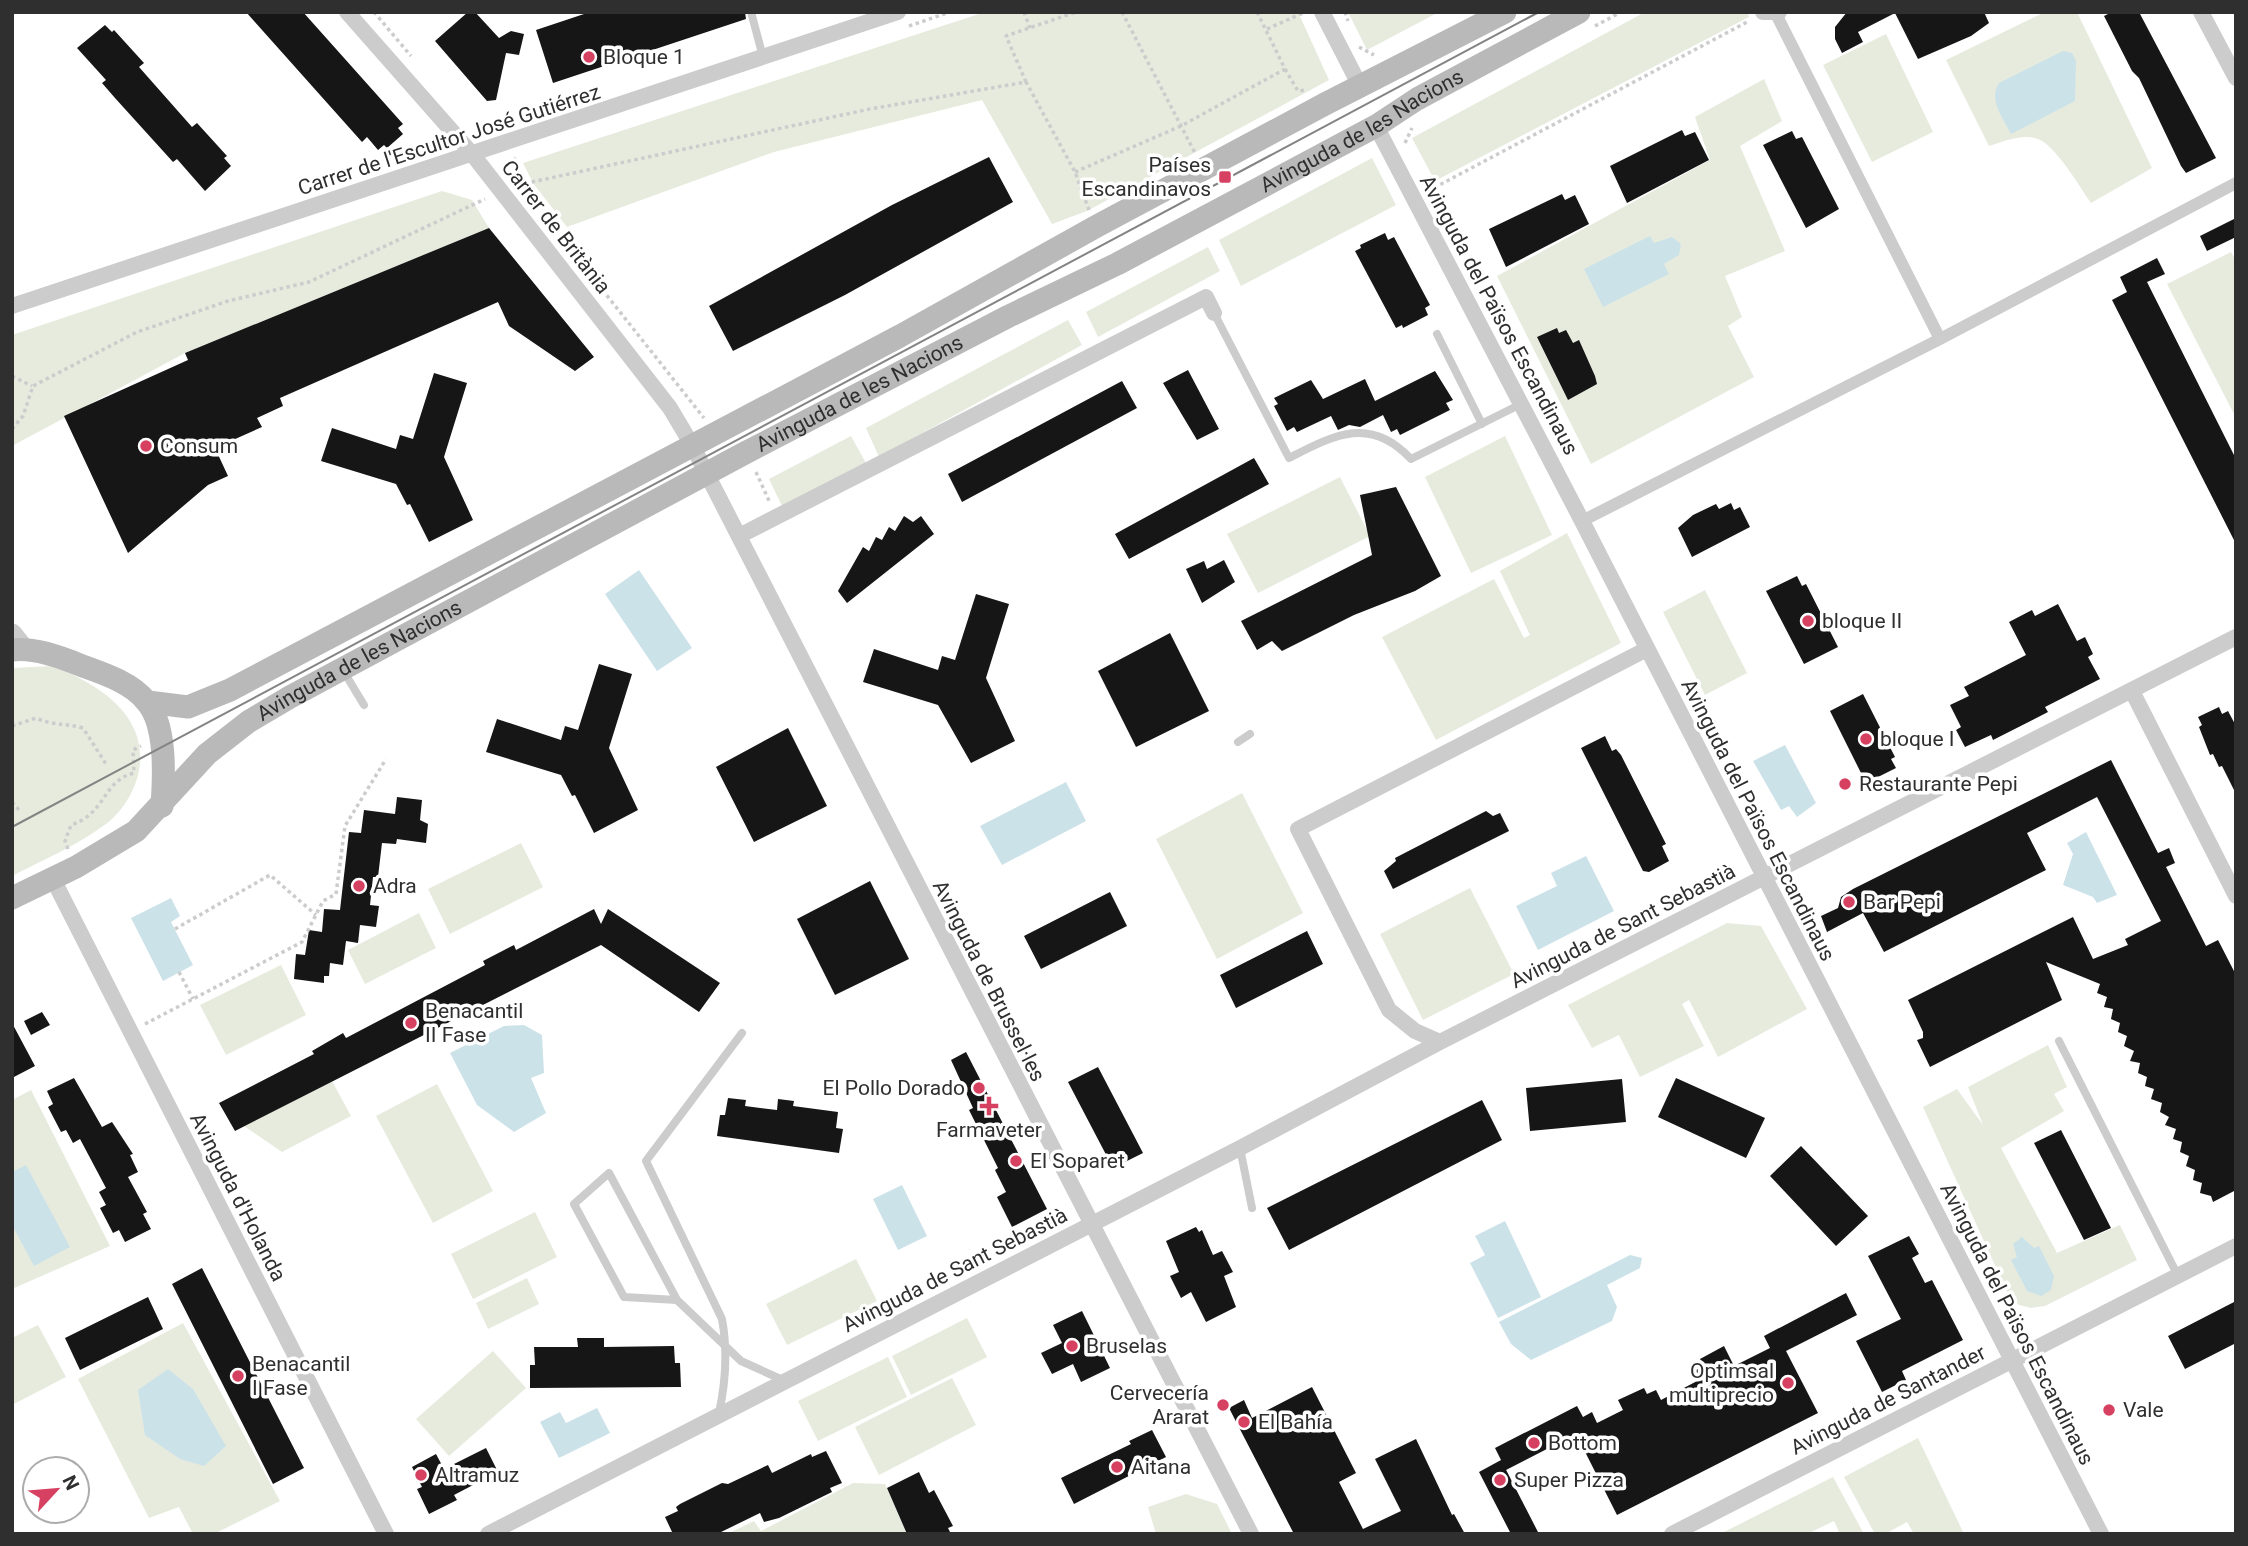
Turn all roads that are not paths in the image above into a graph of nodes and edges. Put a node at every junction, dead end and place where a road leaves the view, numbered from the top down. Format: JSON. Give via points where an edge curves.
{"nodes":[{"id":1,"x":347,"y":12,"type":"edge"},
{"id":2,"x":751,"y":12,"type":"edge"},
{"id":3,"x":898,"y":12,"type":"edge"},
{"id":4,"x":1322,"y":12,"type":"edge"},
{"id":5,"x":1505,"y":12,"type":"edge"},
{"id":6,"x":1579,"y":12,"type":"edge"},
{"id":7,"x":2201,"y":12,"type":"edge"},
{"id":8,"x":1767,"y":15,"type":"edge"},
{"id":9,"x":764,"y":58,"type":"junction"},
{"id":10,"x":2236,"y":78,"type":"edge"},
{"id":11,"x":1360,"y":86,"type":"junction"},
{"id":12,"x":1376,"y":126,"type":"junction"},
{"id":13,"x":473,"y":155,"type":"junction"},
{"id":14,"x":2236,"y":183,"type":"edge"},
{"id":15,"x":12,"y":306,"type":"edge"},
{"id":16,"x":1214,"y":313,"type":"joint"},
{"id":17,"x":1437,"y":334,"type":"dead end"},
{"id":18,"x":1940,"y":339,"type":"junction"},
{"id":19,"x":1521,"y":404,"type":"junction"},
{"id":20,"x":1482,"y":424,"type":"junction"},
{"id":21,"x":692,"y":445,"type":"junction"},
{"id":22,"x":706,"y":474,"type":"junction"},
{"id":23,"x":1582,"y":521,"type":"junction"},
{"id":24,"x":738,"y":536,"type":"junction"},
{"id":25,"x":2236,"y":637,"type":"edge"},
{"id":26,"x":16,"y":644,"type":"edge"},
{"id":27,"x":1647,"y":649,"type":"junction"},
{"id":28,"x":342,"y":669,"type":"junction"},
{"id":29,"x":2132,"y":691,"type":"junction"},
{"id":30,"x":148,"y":702,"type":"junction"},
{"id":31,"x":364,"y":705,"type":"dead end"},
{"id":32,"x":1250,"y":734,"type":"dead end"},
{"id":33,"x":1238,"y":742,"type":"dead end"},
{"id":34,"x":162,"y":806,"type":"junction"},
{"id":35,"x":1764,"y":878,"type":"junction"},
{"id":36,"x":53,"y":879,"type":"junction"},
{"id":37,"x":2236,"y":896,"type":"edge"},
{"id":38,"x":12,"y":898,"type":"edge"},
{"id":39,"x":741,"y":1033,"type":"dead end"},
{"id":40,"x":2059,"y":1041,"type":"dead end"},
{"id":41,"x":1440,"y":1042,"type":"junction"},
{"id":42,"x":1240,"y":1148,"type":"junction"},
{"id":43,"x":1252,"y":1208,"type":"dead end"},
{"id":44,"x":1090,"y":1224,"type":"junction"},
{"id":45,"x":2236,"y":1246,"type":"edge"},
{"id":46,"x":2178,"y":1276,"type":"junction"},
{"id":47,"x":677,"y":1300,"type":"junction"},
{"id":48,"x":727,"y":1345,"type":"junction"},
{"id":49,"x":2011,"y":1361,"type":"junction"},
{"id":50,"x":785,"y":1381,"type":"junction"},
{"id":51,"x":719,"y":1415,"type":"junction"},
{"id":52,"x":386,"y":1534,"type":"edge"},
{"id":53,"x":488,"y":1534,"type":"edge"},
{"id":54,"x":1251,"y":1534,"type":"edge"},
{"id":55,"x":1672,"y":1534,"type":"edge"},
{"id":56,"x":2101,"y":1534,"type":"edge"}],
"edges":[{"from":1,"to":13,"type":"street","name":"Carrer de Britània"},
{"from":2,"to":9,"type":"lane"},
{"from":3,"to":9,"type":"street","name":"Carrer de l'Escultor José Gutiérrez"},
{"from":4,"to":11,"type":"street"},
{"from":5,"to":11,"type":"main road","name":"Avinguda de les Nacions"},
{"from":6,"to":12,"type":"main road","name":"Avinguda de les Nacions"},
{"from":7,"to":10,"type":"street"},
{"from":8,"to":18,"type":"street"},
{"from":9,"to":13,"type":"street","name":"Carrer de l'Escultor José Gutiérrez"},
{"from":11,"to":21,"type":"main road","name":"Avinguda de les Nacions"},
{"from":12,"to":19,"type":"street","name":"Avinguda del Països Escandinaus"},
{"from":12,"to":22,"type":"main road","name":"Avinguda de les Nacions"},
{"from":13,"to":15,"type":"street","name":"Carrer de l'Escultor José Gutiérrez"},
{"from":13,"to":21,"type":"street","name":"Carrer de Britània","via":[[670,408]]},
{"from":14,"to":18,"type":"street"},
{"from":16,"to":20,"type":"lane","via":[[1289,458],[1340,434],[1362,431],[1392,442],[1411,459]]},
{"from":16,"to":24,"type":"street","via":[[1206,297]]},
{"from":17,"to":20,"type":"lane"},
{"from":18,"to":23,"type":"street"},
{"from":19,"to":20,"type":"lane"},
{"from":19,"to":23,"type":"street","name":"Avinguda del Països Escandinaus"},
{"from":21,"to":22,"type":"street","name":"Avinguda de Brussel·les"},
{"from":21,"to":30,"type":"main road","name":"Avinguda de les Nacions","via":[[230,690],[188,707]]},
{"from":22,"to":24,"type":"street","name":"Avinguda de Brussel·les"},
{"from":22,"to":28,"type":"main road","name":"Avinguda de les Nacions"},
{"from":23,"to":27,"type":"street","name":"Avinguda del Països Escandinaus"},
{"from":24,"to":44,"type":"street","name":"Avinguda de Brussel·les"},
{"from":25,"to":29,"type":"street","name":"Avinguda de Sant Sebastià"},
{"from":26,"to":30,"type":"main road","via":[[111,677]]},
{"from":27,"to":35,"type":"street","name":"Avinguda del Països Escandinaus"},
{"from":27,"to":41,"type":"street","via":[[1298,829],[1389,1010],[1415,1031]]},
{"from":28,"to":31,"type":"lane"},
{"from":28,"to":34,"type":"main road","name":"Avinguda de les Nacions","via":[[248,722],[207,754]]},
{"from":29,"to":35,"type":"street","name":"Avinguda de Sant Sebastià"},
{"from":29,"to":37,"type":"street"},
{"from":30,"to":34,"type":"main road","via":[[158,727],[165,770]]},
{"from":32,"to":33,"type":"lane"},
{"from":34,"to":36,"type":"main road","name":"Avinguda de les Nacions","via":[[124,840]]},
{"from":35,"to":41,"type":"street","name":"Avinguda de Sant Sebastià"},
{"from":35,"to":49,"type":"street","name":"Avinguda del Països Escandinaus"},
{"from":36,"to":38,"type":"main road","name":"Avinguda de les Nacions"},
{"from":36,"to":52,"type":"street","name":"Avinguda d'Holanda"},
{"from":39,"to":48,"type":"lane","via":[[646,1161],[722,1319]]},
{"from":40,"to":46,"type":"lane"},
{"from":41,"to":42,"type":"street","name":"Avinguda de Sant Sebastià"},
{"from":42,"to":43,"type":"lane"},
{"from":42,"to":44,"type":"street","name":"Avinguda de Sant Sebastià"},
{"from":44,"to":50,"type":"street","name":"Avinguda de Sant Sebastià"},
{"from":44,"to":54,"type":"street","name":"Avinguda de Brussel·les"},
{"from":45,"to":46,"type":"street","name":"Avinguda de Santander"},
{"from":46,"to":49,"type":"street","name":"Avinguda de Santander"},
{"from":47,"to":47,"type":"lane","via":[[624,1297],[574,1204],[609,1173]]},
{"from":47,"to":48,"type":"lane"},
{"from":48,"to":50,"type":"lane","via":[[741,1361]]},
{"from":48,"to":51,"type":"lane"},
{"from":49,"to":55,"type":"street","name":"Avinguda de Santander"},
{"from":49,"to":56,"type":"street","name":"Avinguda del Països Escandinaus"},
{"from":50,"to":51,"type":"street","name":"Avinguda de Sant Sebastià"},
{"from":51,"to":53,"type":"street","name":"Avinguda de Sant Sebastià"}]}
